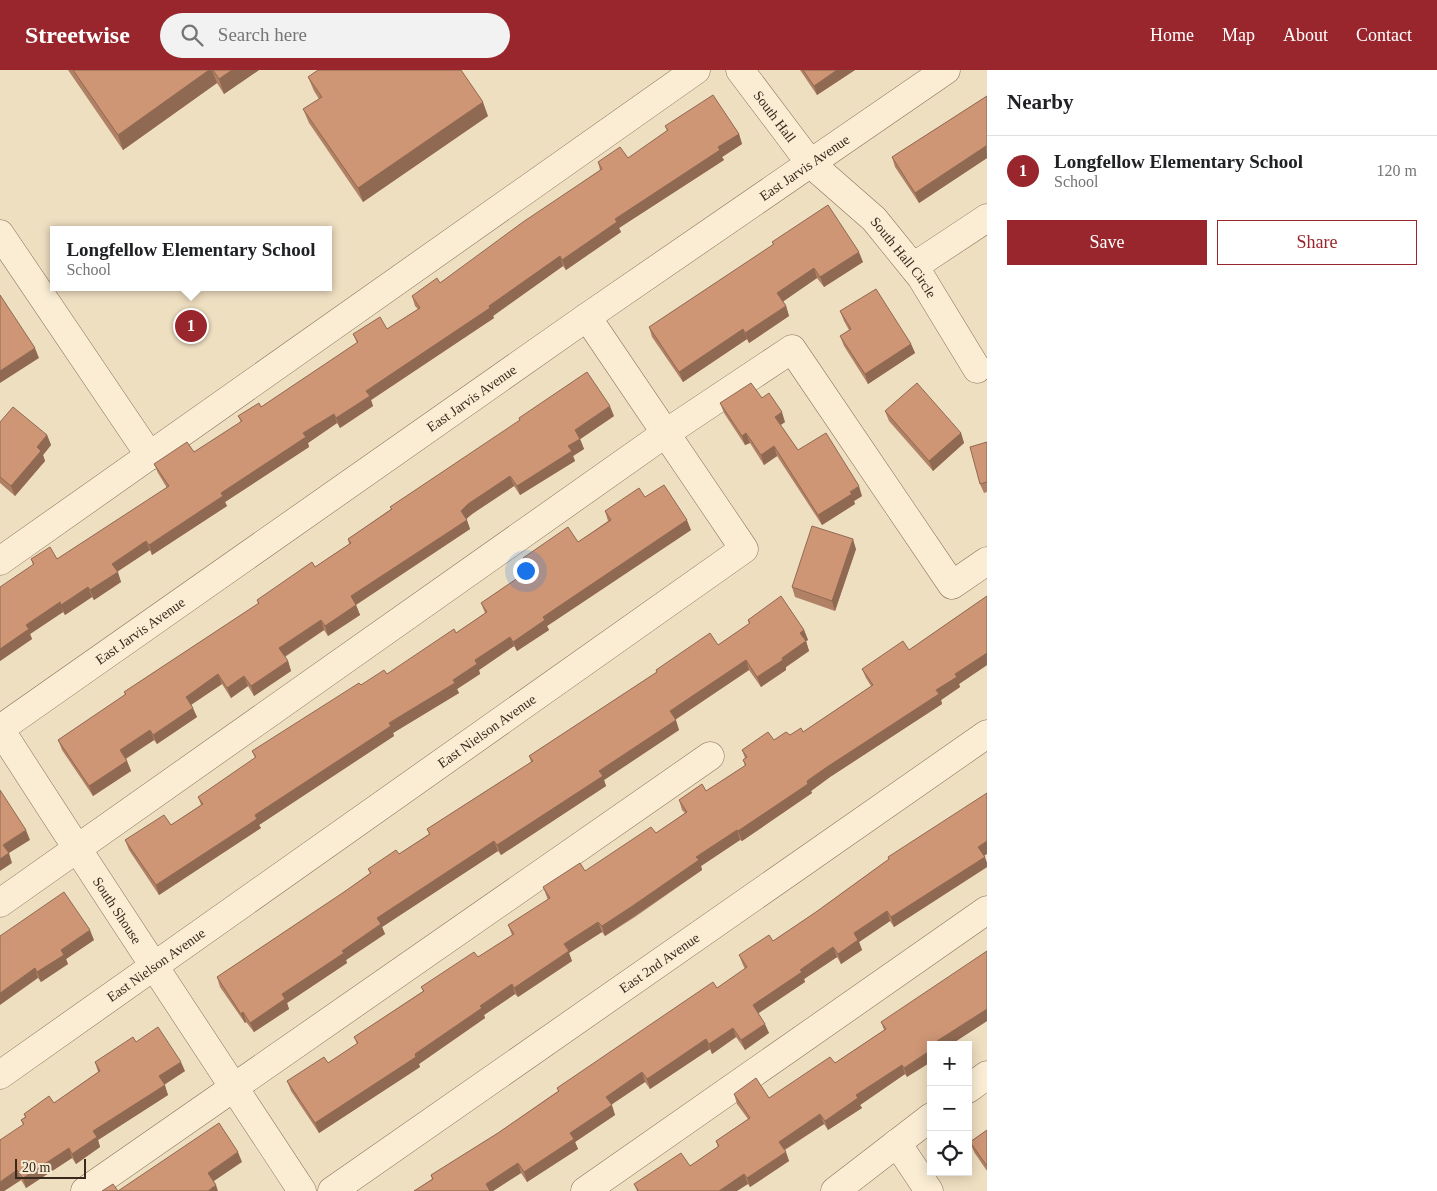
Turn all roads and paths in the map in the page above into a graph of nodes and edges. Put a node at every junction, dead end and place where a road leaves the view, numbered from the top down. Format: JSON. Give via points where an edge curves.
{"nodes":[{"id":1,"x":696,"y":70,"type":"edge"},
{"id":2,"x":740,"y":70,"type":"edge"},
{"id":3,"x":946,"y":70,"type":"edge"},
{"id":4,"x":810,"y":163,"type":"junction"},
{"id":5,"x":987,"y":218,"type":"edge"},
{"id":6,"x":0,"y":234,"type":"edge"},
{"id":7,"x":913,"y":267,"type":"junction"},
{"id":8,"x":588,"y":317,"type":"junction"},
{"id":9,"x":977,"y":369,"type":"dead end"},
{"id":10,"x":666,"y":434,"type":"junction"},
{"id":11,"x":150,"y":456,"type":"junction"},
{"id":12,"x":987,"y":561,"type":"edge"},
{"id":13,"x":0,"y":562,"type":"edge"},
{"id":14,"x":0,"y":729,"type":"edge"},
{"id":15,"x":987,"y":734,"type":"edge"},
{"id":16,"x":710,"y":756,"type":"dead end"},
{"id":17,"x":77,"y":850,"type":"junction"},
{"id":18,"x":0,"y":904,"type":"edge"},
{"id":19,"x":987,"y":910,"type":"edge"},
{"id":20,"x":156,"y":966,"type":"junction"},
{"id":21,"x":0,"y":1075,"type":"edge"},
{"id":22,"x":987,"y":1075,"type":"edge"},
{"id":23,"x":972,"y":1086,"type":"edge"},
{"id":24,"x":235,"y":1088,"type":"junction"},
{"id":25,"x":927,"y":1120,"type":"edge"},
{"id":26,"x":897,"y":1143,"type":"junction"},
{"id":27,"x":85,"y":1191,"type":"edge"},
{"id":28,"x":302,"y":1191,"type":"edge"},
{"id":29,"x":332,"y":1191,"type":"edge"},
{"id":30,"x":585,"y":1191,"type":"edge"},
{"id":31,"x":835,"y":1191,"type":"edge"},
{"id":32,"x":929,"y":1191,"type":"edge"}],
"edges":[{"from":1,"to":11,"type":"street"},
{"from":2,"to":4,"type":"street","name":"South Hall"},
{"from":3,"to":4,"type":"street","name":"East Jarvis Avenue"},
{"from":4,"to":7,"type":"street","name":"South Hall Circle","via":[[874,219]]},
{"from":4,"to":8,"type":"street","name":"East Jarvis Avenue"},
{"from":5,"to":7,"type":"street"},
{"from":6,"to":11,"type":"street"},
{"from":7,"to":9,"type":"street","name":"South Hall Circle"},
{"from":8,"to":10,"type":"street","name":"East Nielson Avenue"},
{"from":8,"to":14,"type":"street","name":"East Jarvis Avenue"},
{"from":10,"to":12,"type":"street","via":[[792,349],[952,585]]},
{"from":10,"to":17,"type":"street"},
{"from":10,"to":20,"type":"street","name":"East Nielson Avenue","via":[[744,549]]},
{"from":11,"to":13,"type":"street"},
{"from":14,"to":17,"type":"street","name":"South Shouse"},
{"from":15,"to":29,"type":"street","name":"East 2nd Avenue"},
{"from":16,"to":24,"type":"street"},
{"from":17,"to":18,"type":"street"},
{"from":17,"to":20,"type":"street","name":"South Shouse"},
{"from":19,"to":30,"type":"street"},
{"from":20,"to":21,"type":"street","name":"East Nielson Avenue"},
{"from":20,"to":24,"type":"street","name":"South Shouse"},
{"from":22,"to":23,"type":"street"},
{"from":24,"to":27,"type":"street"},
{"from":24,"to":28,"type":"street","name":"South Shouse"},
{"from":25,"to":26,"type":"street"},
{"from":26,"to":31,"type":"street"},
{"from":26,"to":32,"type":"street"}]}
